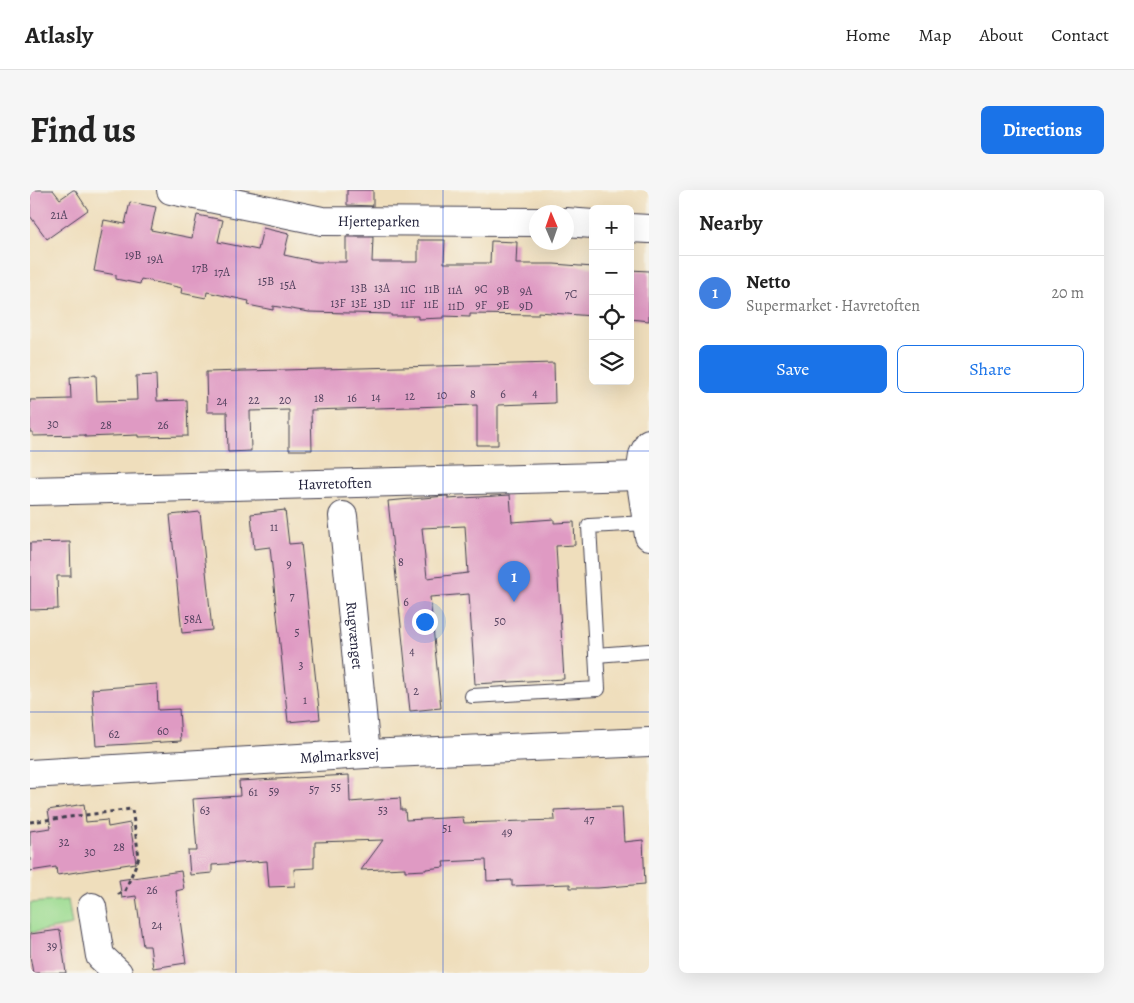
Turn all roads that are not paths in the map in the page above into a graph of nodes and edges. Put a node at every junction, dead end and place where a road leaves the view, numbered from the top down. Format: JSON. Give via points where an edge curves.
{"nodes":[{"id":1,"x":171,"y":190,"type":"edge"},
{"id":2,"x":224,"y":195,"type":"edge"},
{"id":3,"x":529,"y":222,"type":"edge"},
{"id":4,"x":574,"y":223,"type":"edge"},
{"id":5,"x":589,"y":224,"type":"edge"},
{"id":6,"x":634,"y":228,"type":"edge"},
{"id":7,"x":649,"y":229,"type":"edge"},
{"id":8,"x":649,"y":444,"type":"edge"},
{"id":9,"x":640,"y":476,"type":"junction"},
{"id":10,"x":30,"y":491,"type":"edge"},
{"id":11,"x":343,"y":516,"type":"dead end"},
{"id":12,"x":648,"y":529,"type":"edge"},
{"id":13,"x":649,"y":652,"type":"edge"},
{"id":14,"x":596,"y":655,"type":"junction"},
{"id":15,"x":472,"y":696,"type":"dead end"},
{"id":16,"x":649,"y":742,"type":"edge"},
{"id":17,"x":366,"y":754,"type":"junction"},
{"id":18,"x":30,"y":774,"type":"edge"},
{"id":19,"x":92,"y":907,"type":"road end"},
{"id":20,"x":118,"y":973,"type":"edge"}],
"edges":[{"from":1,"to":2,"type":"street","name":"Hjerteparken"},
{"from":2,"to":3,"type":"street","name":"Hjerteparken","via":[[322,221]]},
{"from":4,"to":5,"type":"street"},
{"from":6,"to":7,"type":"street"},
{"from":8,"to":9,"type":"street","via":[[643,455]]},
{"from":9,"to":10,"type":"street","name":"Havretoften"},
{"from":9,"to":12,"type":"street"},
{"from":11,"to":17,"type":"street","name":"Rugvænget"},
{"from":12,"to":14,"type":"lane","via":[[589,526]]},
{"from":13,"to":14,"type":"lane"},
{"from":14,"to":15,"type":"lane","via":[[598,689]]},
{"from":16,"to":17,"type":"street","name":"Mølmarksvej"},
{"from":17,"to":18,"type":"street","name":"Mølmarksvej"},
{"from":19,"to":20,"type":"street","via":[[100,956]]}]}
